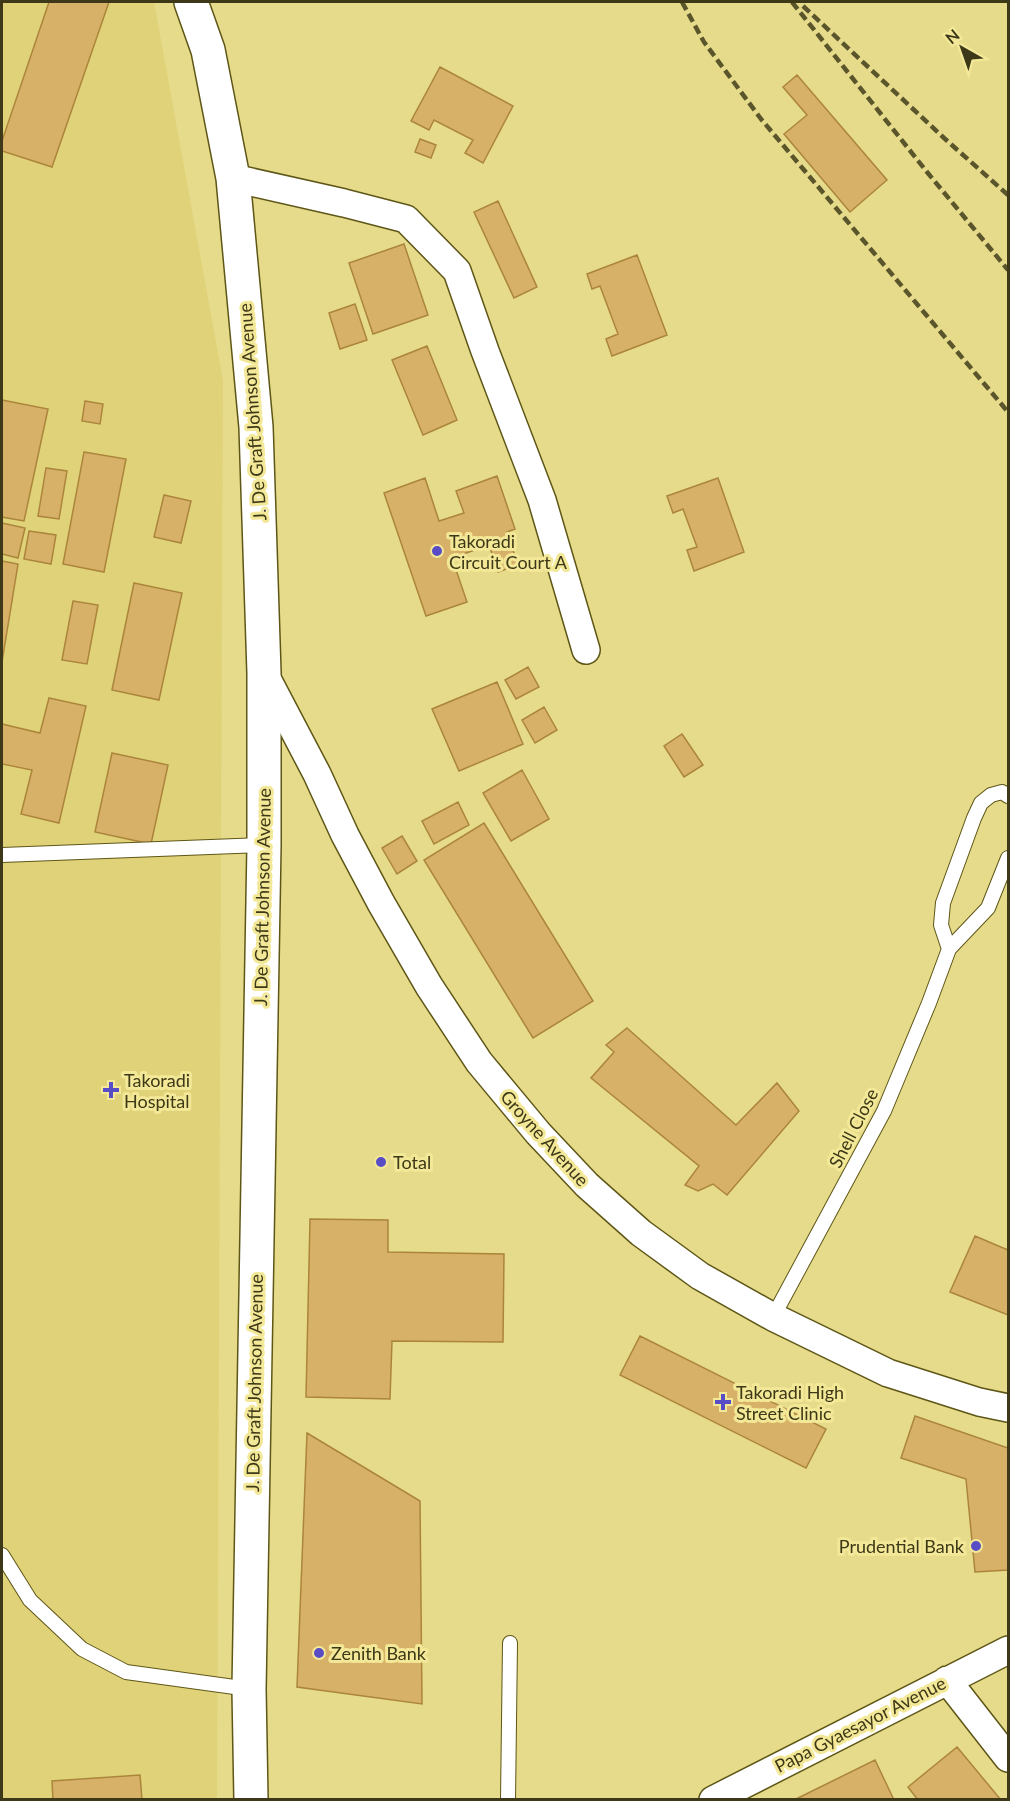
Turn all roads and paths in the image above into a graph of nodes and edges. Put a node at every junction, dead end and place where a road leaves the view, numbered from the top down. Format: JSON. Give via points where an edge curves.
{"nodes":[{"id":1,"x":190,"y":2,"type":"edge"},
{"id":2,"x":233,"y":178,"type":"junction"},
{"id":3,"x":586,"y":650,"type":"dead end"},
{"id":4,"x":264,"y":673,"type":"junction"},
{"id":5,"x":1008,"y":796,"type":"edge"},
{"id":6,"x":264,"y":845,"type":"junction"},
{"id":7,"x":2,"y":855,"type":"edge"},
{"id":8,"x":1008,"y":858,"type":"edge"},
{"id":9,"x":949,"y":949,"type":"junction"},
{"id":10,"x":773,"y":1317,"type":"junction"},
{"id":11,"x":1008,"y":1408,"type":"edge"},
{"id":12,"x":2,"y":1555,"type":"edge"},
{"id":13,"x":510,"y":1643,"type":"dead end"},
{"id":14,"x":1008,"y":1650,"type":"edge"},
{"id":15,"x":946,"y":1680,"type":"junction"},
{"id":16,"x":249,"y":1689,"type":"junction"},
{"id":17,"x":1008,"y":1758,"type":"edge"},
{"id":18,"x":251,"y":1800,"type":"edge"},
{"id":19,"x":508,"y":1800,"type":"edge"},
{"id":20,"x":713,"y":1800,"type":"edge"}],
"edges":[{"from":1,"to":2,"type":"street","name":"J. De Graft Johnson Avenue","via":[[208,50]]},
{"from":2,"to":3,"type":"street","via":[[406,219],[457,271],[542,500]]},
{"from":2,"to":4,"type":"street","name":"J. De Graft Johnson Avenue","via":[[256,427]]},
{"from":4,"to":6,"type":"street","name":"J. De Graft Johnson Avenue"},
{"from":4,"to":10,"type":"street","name":"Groyne Avenue","via":[[381,903],[479,1062],[587,1185],[641,1233],[700,1276]]},
{"from":5,"to":9,"type":"lane","via":[[1002,792],[991,795],[981,803],[974,818],[943,903],[941,925]]},
{"from":6,"to":7,"type":"lane"},
{"from":6,"to":16,"type":"street","name":"J. De Graft Johnson Avenue"},
{"from":8,"to":9,"type":"lane","name":"Shell Close","via":[[988,908]]},
{"from":9,"to":10,"type":"lane","name":"Shell Close","via":[[884,1111]]},
{"from":10,"to":11,"type":"street","name":"Groyne Avenue","via":[[888,1373]]},
{"from":12,"to":16,"type":"lane","via":[[30,1600],[82,1649],[126,1672]]},
{"from":13,"to":19,"type":"lane"},
{"from":14,"to":15,"type":"street","name":"Papa Gyaesayor Avenue"},
{"from":15,"to":17,"type":"street"},
{"from":15,"to":20,"type":"street","name":"Papa Gyaesayor Avenue"},
{"from":16,"to":18,"type":"street","name":"J. De Graft Johnson Avenue"}]}
